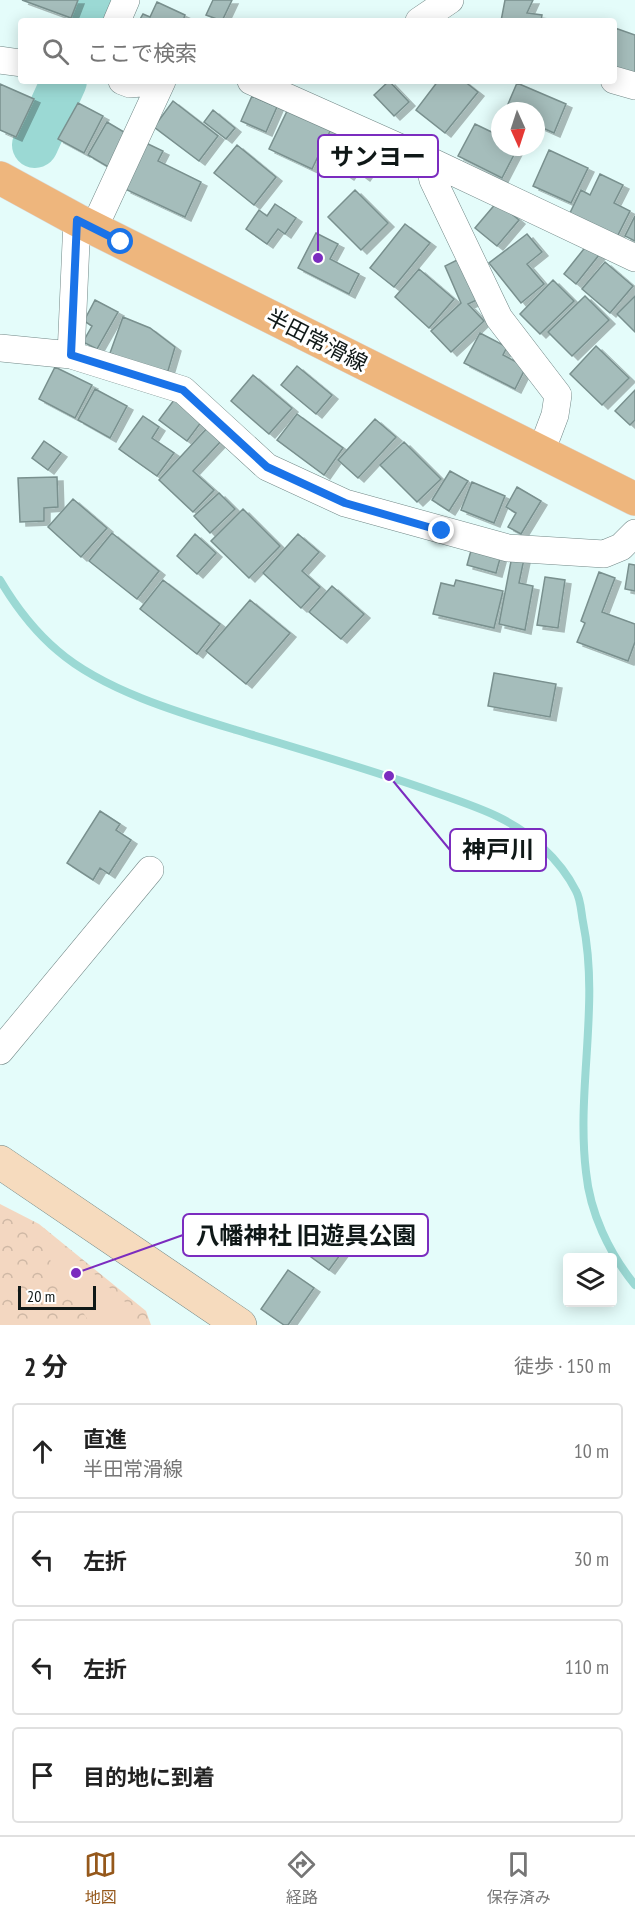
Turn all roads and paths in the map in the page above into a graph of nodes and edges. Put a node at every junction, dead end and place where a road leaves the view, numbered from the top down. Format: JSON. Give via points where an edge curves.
{"nodes":[{"id":1,"x":126,"y":0,"type":"edge"},
{"id":2,"x":450,"y":0,"type":"edge"},
{"id":3,"x":118,"y":18,"type":"edge"},
{"id":4,"x":423,"y":18,"type":"edge"},
{"id":5,"x":0,"y":60,"type":"edge"},
{"id":6,"x":18,"y":63,"type":"edge"},
{"id":7,"x":617,"y":81,"type":"edge"},
{"id":8,"x":160,"y":84,"type":"edge"},
{"id":9,"x":263,"y":84,"type":"edge"},
{"id":10,"x":635,"y":86,"type":"edge"},
{"id":11,"x":428,"y":160,"type":"junction"},
{"id":12,"x":0,"y":178,"type":"edge"},
{"id":13,"x":85,"y":224,"type":"junction"},
{"id":14,"x":635,"y":258,"type":"edge"},
{"id":15,"x":3,"y":349,"type":"edge"},
{"id":16,"x":71,"y":355,"type":"junction"},
{"id":17,"x":541,"y":452,"type":"junction"},
{"id":18,"x":635,"y":499,"type":"edge"},
{"id":19,"x":635,"y":533,"type":"edge"},
{"id":20,"x":150,"y":870,"type":"dead end"},
{"id":21,"x":0,"y":1051,"type":"edge"},
{"id":22,"x":0,"y":1162,"type":"edge"},
{"id":23,"x":210,"y":1313,"type":"edge"},
{"id":24,"x":240,"y":1325,"type":"edge"}],
"edges":[{"from":1,"to":3,"type":"street"},
{"from":2,"to":4,"type":"street"},
{"from":5,"to":6,"type":"street"},
{"from":7,"to":10,"type":"street"},
{"from":8,"to":13,"type":"street"},
{"from":9,"to":11,"type":"street"},
{"from":11,"to":14,"type":"street"},
{"from":11,"to":17,"type":"street","via":[[499,318],[558,396]]},
{"from":12,"to":13,"type":"main road","name":"半田常滑線"},
{"from":13,"to":16,"type":"street"},
{"from":13,"to":17,"type":"main road","name":"半田常滑線"},
{"from":15,"to":16,"type":"street"},
{"from":16,"to":19,"type":"street","via":[[183,390],[267,467],[345,503],[508,548],[604,554],[621,547]]},
{"from":17,"to":18,"type":"main road","name":"半田常滑線"},
{"from":20,"to":21,"type":"street"},
{"from":22,"to":23,"type":"main road"},
{"from":23,"to":24,"type":"main road"}]}
